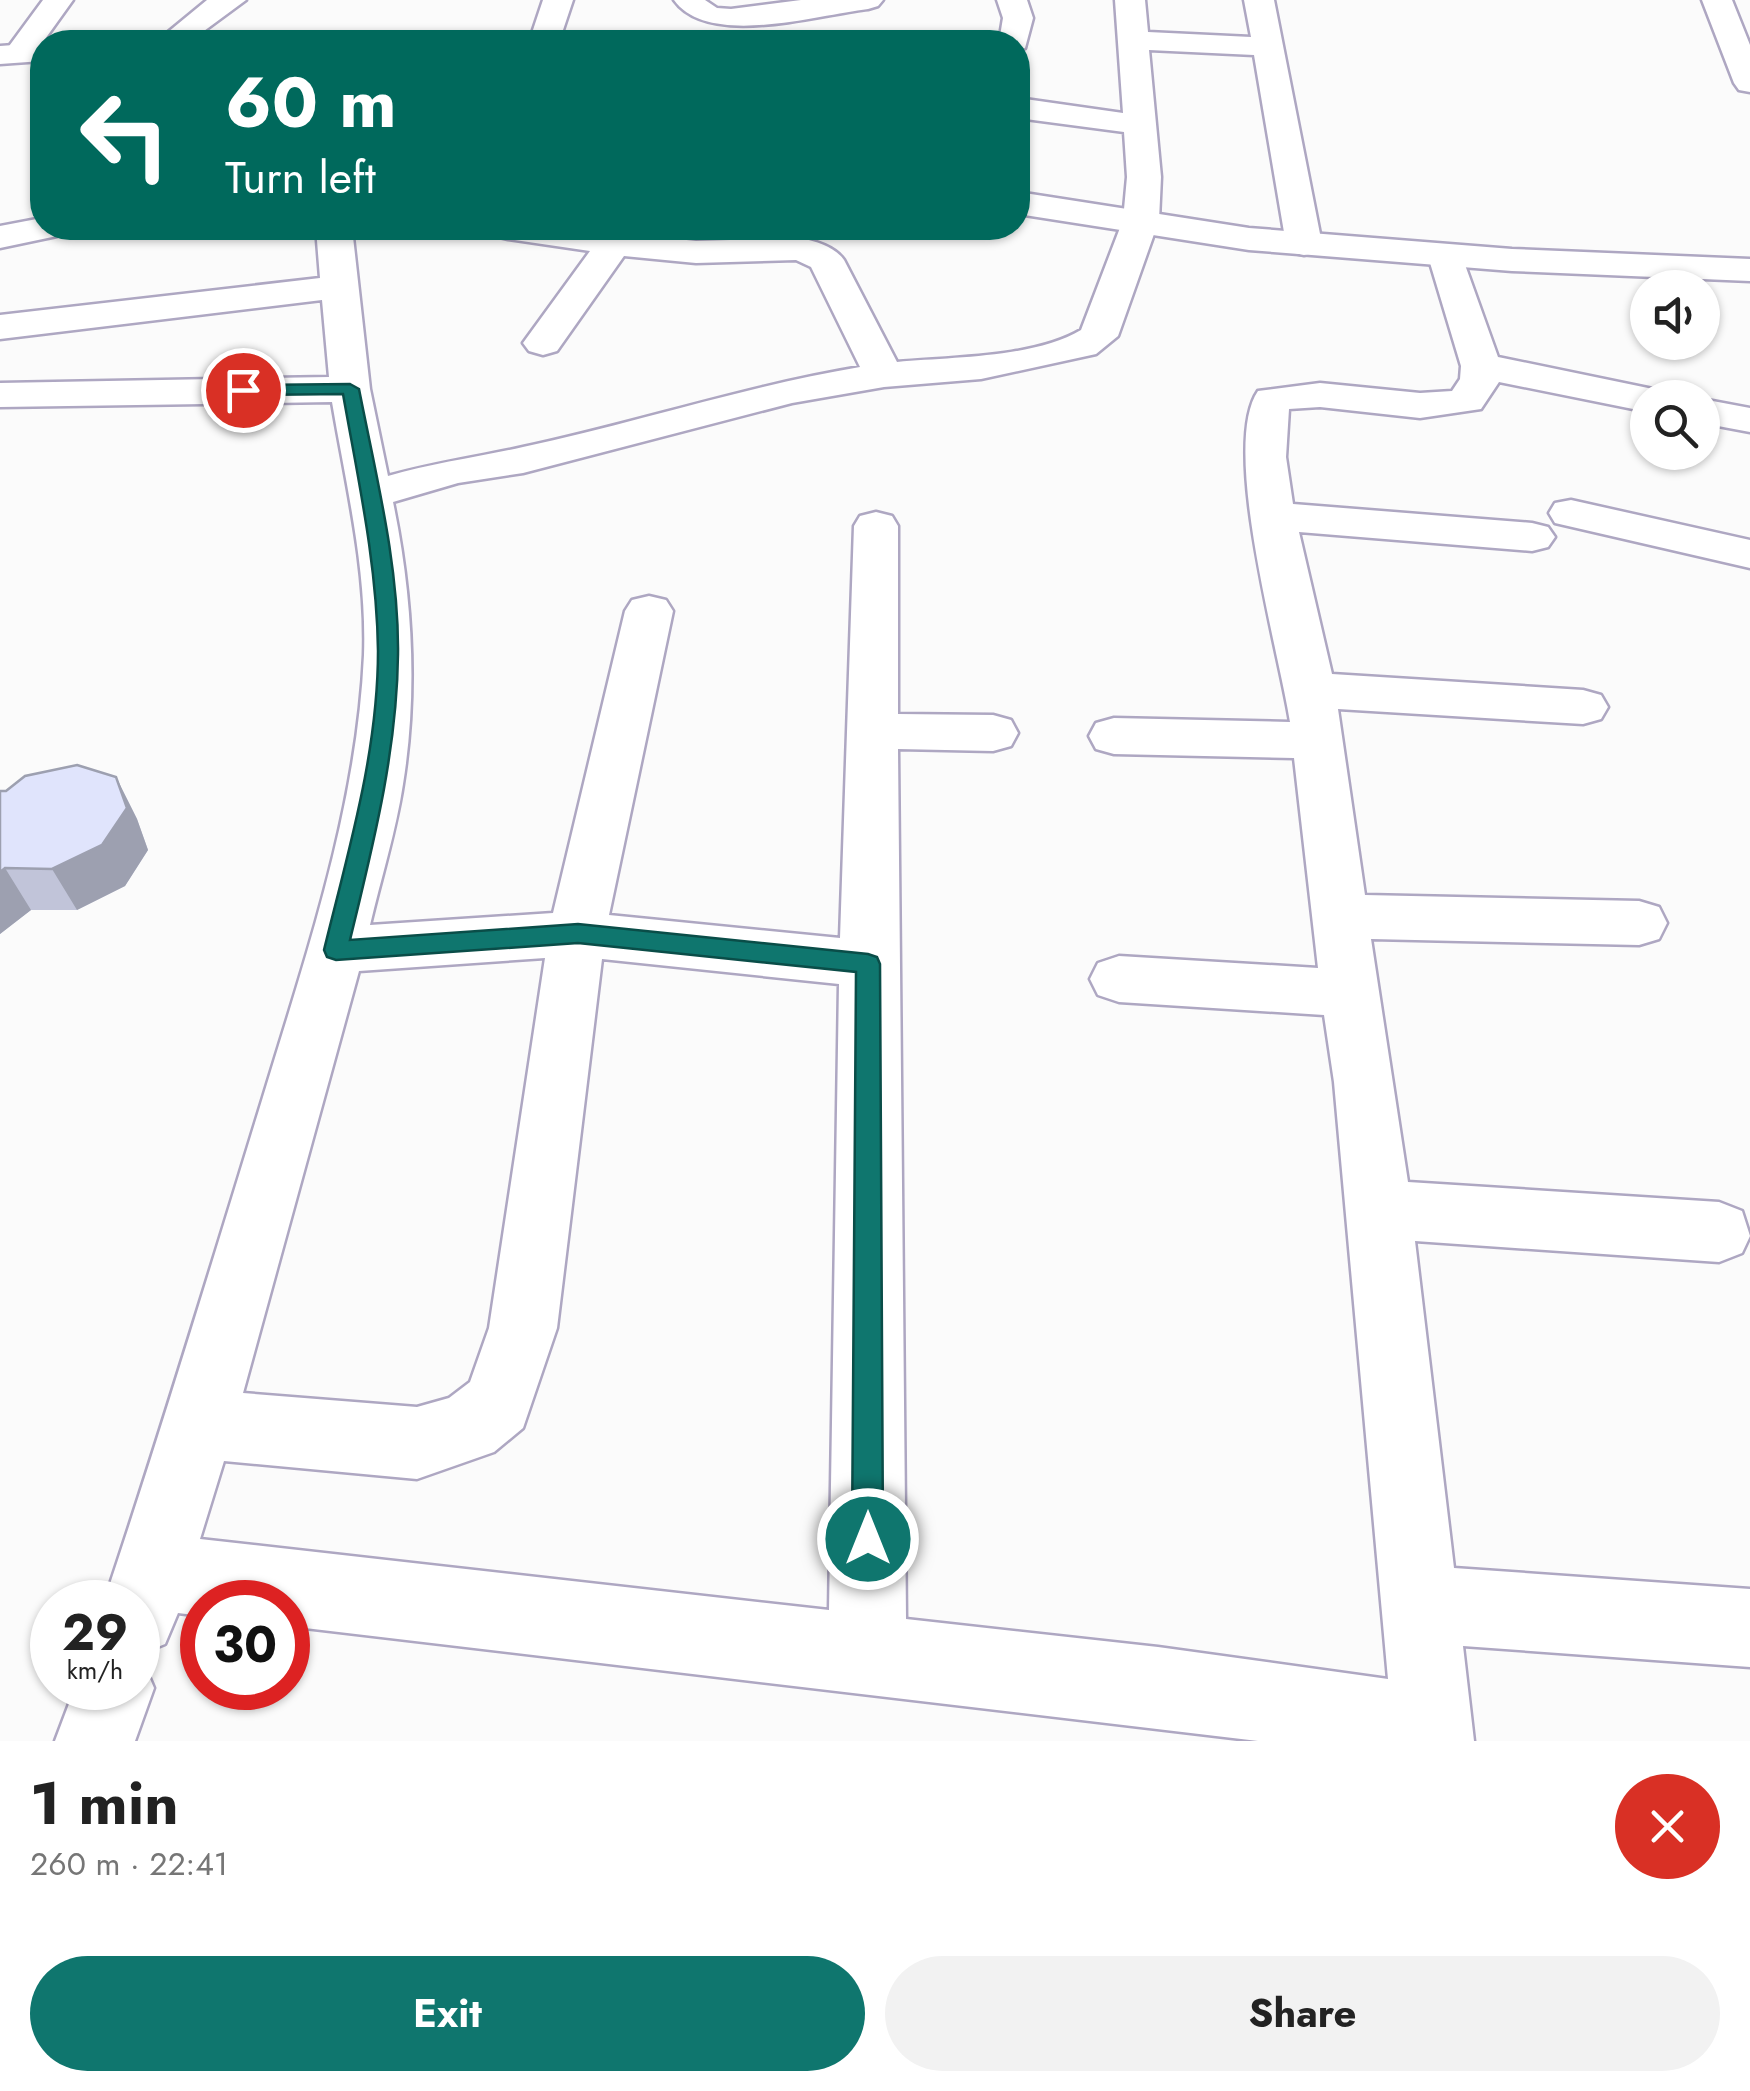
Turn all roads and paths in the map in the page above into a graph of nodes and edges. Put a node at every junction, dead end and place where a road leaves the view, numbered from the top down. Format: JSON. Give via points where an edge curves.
{"nodes":[{"id":1,"x":232,"y":0,"type":"edge"},
{"id":2,"x":558,"y":0,"type":"edge"},
{"id":3,"x":690,"y":0,"type":"edge"},
{"id":4,"x":868,"y":0,"type":"edge"},
{"id":5,"x":1012,"y":0,"type":"edge"},
{"id":6,"x":1130,"y":0,"type":"edge"},
{"id":7,"x":1259,"y":0,"type":"edge"},
{"id":8,"x":1717,"y":0,"type":"edge"},
{"id":9,"x":55,"y":4,"type":"edge"},
{"id":10,"x":17,"y":7,"type":"dead end"},
{"id":11,"x":37,"y":30,"type":"edge"},
{"id":12,"x":186,"y":30,"type":"edge"},
{"id":13,"x":548,"y":30,"type":"edge"},
{"id":14,"x":1016,"y":30,"type":"edge"},
{"id":15,"x":1134,"y":40,"type":"junction"},
{"id":16,"x":1268,"y":47,"type":"junction"},
{"id":17,"x":1750,"y":82,"type":"edge"},
{"id":18,"x":1030,"y":110,"type":"edge"},
{"id":19,"x":1140,"y":125,"type":"junction"},
{"id":20,"x":1030,"y":205,"type":"edge"},
{"id":21,"x":1141,"y":220,"type":"junction"},
{"id":22,"x":30,"y":231,"type":"edge"},
{"id":23,"x":0,"y":237,"type":"edge"},
{"id":24,"x":335,"y":240,"type":"edge"},
{"id":25,"x":616,"y":240,"type":"edge"},
{"id":26,"x":643,"y":240,"type":"edge"},
{"id":27,"x":1304,"y":244,"type":"junction"},
{"id":28,"x":1446,"y":256,"type":"junction"},
{"id":29,"x":1750,"y":270,"type":"edge"},
{"id":30,"x":339,"y":287,"type":"junction"},
{"id":31,"x":0,"y":328,"type":"edge"},
{"id":32,"x":543,"y":342,"type":"dead end"},
{"id":33,"x":1481,"y":366,"type":"junction"},
{"id":34,"x":884,"y":375,"type":"junction"},
{"id":35,"x":350,"y":389,"type":"junction"},
{"id":36,"x":0,"y":395,"type":"edge"},
{"id":37,"x":1630,"y":396,"type":"edge"},
{"id":38,"x":1720,"y":414,"type":"edge"},
{"id":39,"x":1750,"y":420,"type":"edge"},
{"id":40,"x":368,"y":496,"type":"junction"},
{"id":41,"x":1571,"y":513,"type":"dead end"},
{"id":42,"x":1273,"y":516,"type":"junction"},
{"id":43,"x":876,"y":526,"type":"dead end"},
{"id":44,"x":1532,"y":537,"type":"dead end"},
{"id":45,"x":1750,"y":554,"type":"edge"},
{"id":46,"x":650,"y":611,"type":"dead end"},
{"id":47,"x":1583,"y":707,"type":"dead end"},
{"id":48,"x":1314,"y":716,"type":"junction"},
{"id":49,"x":872,"y":731,"type":"junction"},
{"id":50,"x":993,"y":734,"type":"dead end"},
{"id":51,"x":1114,"y":736,"type":"dead end"},
{"id":52,"x":1338,"y":916,"type":"junction"},
{"id":53,"x":1639,"y":923,"type":"dead end"},
{"id":54,"x":578,"y":934,"type":"junction"},
{"id":55,"x":336,"y":950,"type":"junction"},
{"id":56,"x":868,"y":964,"type":"junction"},
{"id":57,"x":1119,"y":978,"type":"dead end"},
{"id":58,"x":1348,"y":992,"type":"junction"},
{"id":59,"x":1379,"y":1209,"type":"junction"},
{"id":60,"x":1719,"y":1232,"type":"dead end"},
{"id":61,"x":198,"y":1424,"type":"junction"},
{"id":62,"x":150,"y":1580,"type":"edge"},
{"id":63,"x":160,"y":1596,"type":"edge"},
{"id":64,"x":1420,"y":1604,"type":"junction"},
{"id":65,"x":1750,"y":1628,"type":"edge"},
{"id":66,"x":867,"y":1654,"type":"junction"},
{"id":67,"x":107,"y":1710,"type":"edge"},
{"id":68,"x":1433,"y":1734,"type":"edge"},
{"id":69,"x":96,"y":1741,"type":"edge"}],
"edges":[{"from":1,"to":12,"type":"street"},
{"from":2,"to":13,"type":"street"},
{"from":3,"to":4,"type":"street","via":[[711,17],[730,18]]},
{"from":5,"to":14,"type":"street"},
{"from":6,"to":15,"type":"street"},
{"from":7,"to":16,"type":"street"},
{"from":8,"to":17,"type":"street"},
{"from":9,"to":10,"type":"street"},
{"from":9,"to":11,"type":"street"},
{"from":15,"to":16,"type":"street"},
{"from":15,"to":19,"type":"street"},
{"from":16,"to":27,"type":"street"},
{"from":18,"to":19,"type":"street"},
{"from":19,"to":21,"type":"street"},
{"from":20,"to":21,"type":"street"},
{"from":21,"to":27,"type":"street"},
{"from":21,"to":34,"type":"street","via":[[1098,336],[1082,346],[981,367]]},
{"from":22,"to":23,"type":"street"},
{"from":24,"to":30,"type":"street"},
{"from":25,"to":32,"type":"street"},
{"from":26,"to":34,"type":"street","via":[[719,253],[818,254]]},
{"from":27,"to":28,"type":"street"},
{"from":28,"to":29,"type":"street"},
{"from":28,"to":33,"type":"street"},
{"from":30,"to":31,"type":"street"},
{"from":30,"to":35,"type":"street"},
{"from":33,"to":37,"type":"street"},
{"from":33,"to":42,"type":"street","via":[[1473,392],[1456,403],[1314,395],[1272,400],[1264,428]]},
{"from":34,"to":40,"type":"street","via":[[759,398]]},
{"from":35,"to":36,"type":"street"},
{"from":35,"to":40,"type":"street"},
{"from":38,"to":39,"type":"street"},
{"from":40,"to":55,"type":"street","via":[[381,552],[388,653],[376,783]]},
{"from":41,"to":45,"type":"street"},
{"from":42,"to":44,"type":"street"},
{"from":42,"to":48,"type":"street"},
{"from":43,"to":49,"type":"street"},
{"from":46,"to":54,"type":"street"},
{"from":47,"to":48,"type":"street"},
{"from":48,"to":51,"type":"street"},
{"from":48,"to":52,"type":"street"},
{"from":49,"to":50,"type":"street"},
{"from":49,"to":56,"type":"street"},
{"from":52,"to":53,"type":"street"},
{"from":52,"to":58,"type":"street"},
{"from":54,"to":55,"type":"street"},
{"from":54,"to":56,"type":"street"},
{"from":54,"to":61,"type":"street","via":[[522,1328],[498,1404],[469,1427],[417,1442]]},
{"from":55,"to":61,"type":"street"},
{"from":56,"to":66,"type":"street"},
{"from":57,"to":58,"type":"street"},
{"from":58,"to":59,"type":"street","via":[[1366,1082]]},
{"from":59,"to":60,"type":"street"},
{"from":59,"to":64,"type":"street"},
{"from":61,"to":62,"type":"street"},
{"from":63,"to":66,"type":"street"},
{"from":64,"to":65,"type":"street"},
{"from":64,"to":68,"type":"street"},
{"from":66,"to":68,"type":"street","via":[[1158,1687]]},
{"from":67,"to":69,"type":"street"}]}
